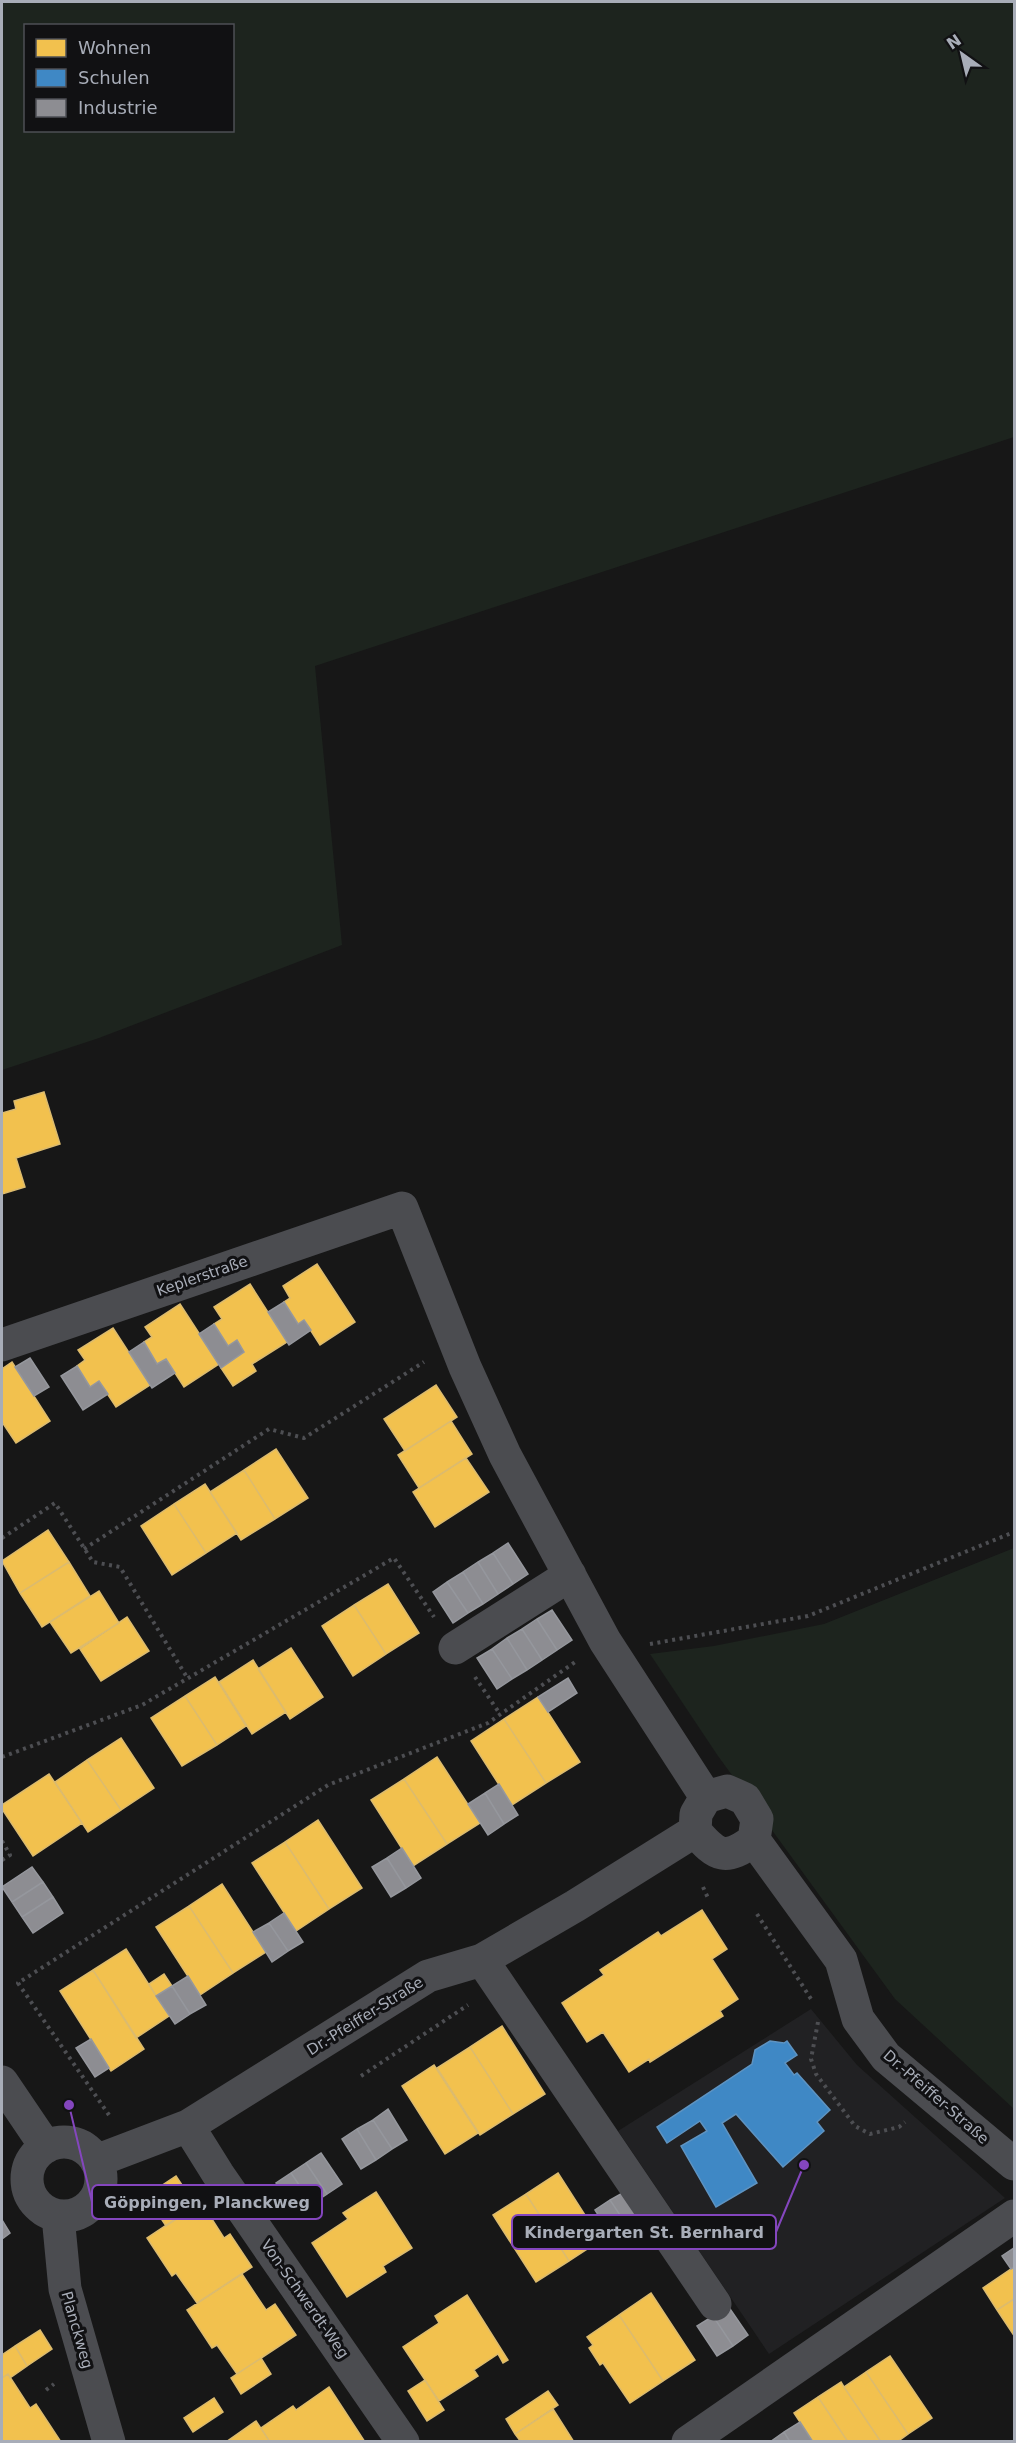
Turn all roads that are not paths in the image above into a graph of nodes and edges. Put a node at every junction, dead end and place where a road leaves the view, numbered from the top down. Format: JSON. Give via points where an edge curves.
{"nodes":[{"id":1,"x":2,"y":1346,"type":"edge"},
{"id":2,"x":570,"y":1575,"type":"junction"},
{"id":3,"x":455,"y":1648,"type":"dead end"},
{"id":4,"x":706,"y":1797,"type":"junction"},
{"id":5,"x":695,"y":1831,"type":"junction"},
{"id":6,"x":754,"y":1840,"type":"junction"},
{"id":7,"x":490,"y":1973,"type":"junction"},
{"id":8,"x":2,"y":2082,"type":"edge"},
{"id":9,"x":188,"y":2126,"type":"junction"},
{"id":10,"x":46,"y":2147,"type":"junction"},
{"id":11,"x":96,"y":2162,"type":"junction"},
{"id":12,"x":1014,"y":2164,"type":"edge"},
{"id":13,"x":58,"y":2216,"type":"junction"},
{"id":14,"x":1014,"y":2216,"type":"edge"},
{"id":15,"x":715,"y":2304,"type":"dead end"},
{"id":16,"x":110,"y":2442,"type":"edge"},
{"id":17,"x":403,"y":2442,"type":"edge"},
{"id":18,"x":688,"y":2442,"type":"edge"}],
"edges":[{"from":1,"to":2,"type":"street","name":"Keplerstraße","via":[[402,1208],[505,1455]]},
{"from":2,"to":3,"type":"street"},
{"from":2,"to":4,"type":"street","via":[[608,1646]]},
{"from":4,"to":5,"type":"street","via":[[696,1814]]},
{"from":4,"to":6,"type":"street","via":[[727,1791],[745,1799],[758,1819]]},
{"from":5,"to":6,"type":"street","via":[[721,1855],[737,1853]]},
{"from":5,"to":7,"type":"street","name":"Dr.-Pfeiffer-Straße","via":[[575,1906]]},
{"from":6,"to":12,"type":"street","name":"Dr.-Pfeiffer-Straße","via":[[841,1960],[858,2019],[886,2057]]},
{"from":7,"to":9,"type":"street","name":"Dr.-Pfeiffer-Straße","via":[[428,1976]]},
{"from":7,"to":15,"type":"street"},
{"from":8,"to":10,"type":"street"},
{"from":9,"to":11,"type":"street","name":"Dr.-Pfeiffer-Straße"},
{"from":9,"to":17,"type":"street","name":"Von-Schwerdt-Weg"},
{"from":10,"to":11,"type":"street","via":[[57,2143],[80,2146]]},
{"from":10,"to":13,"type":"street","via":[[31,2163],[27,2185],[38,2206]]},
{"from":11,"to":13,"type":"street","via":[[100,2173],[97,2196],[90,2205],[69,2216]]},
{"from":13,"to":16,"type":"street","name":"Planckweg","via":[[65,2289]]},
{"from":14,"to":18,"type":"street"}]}
